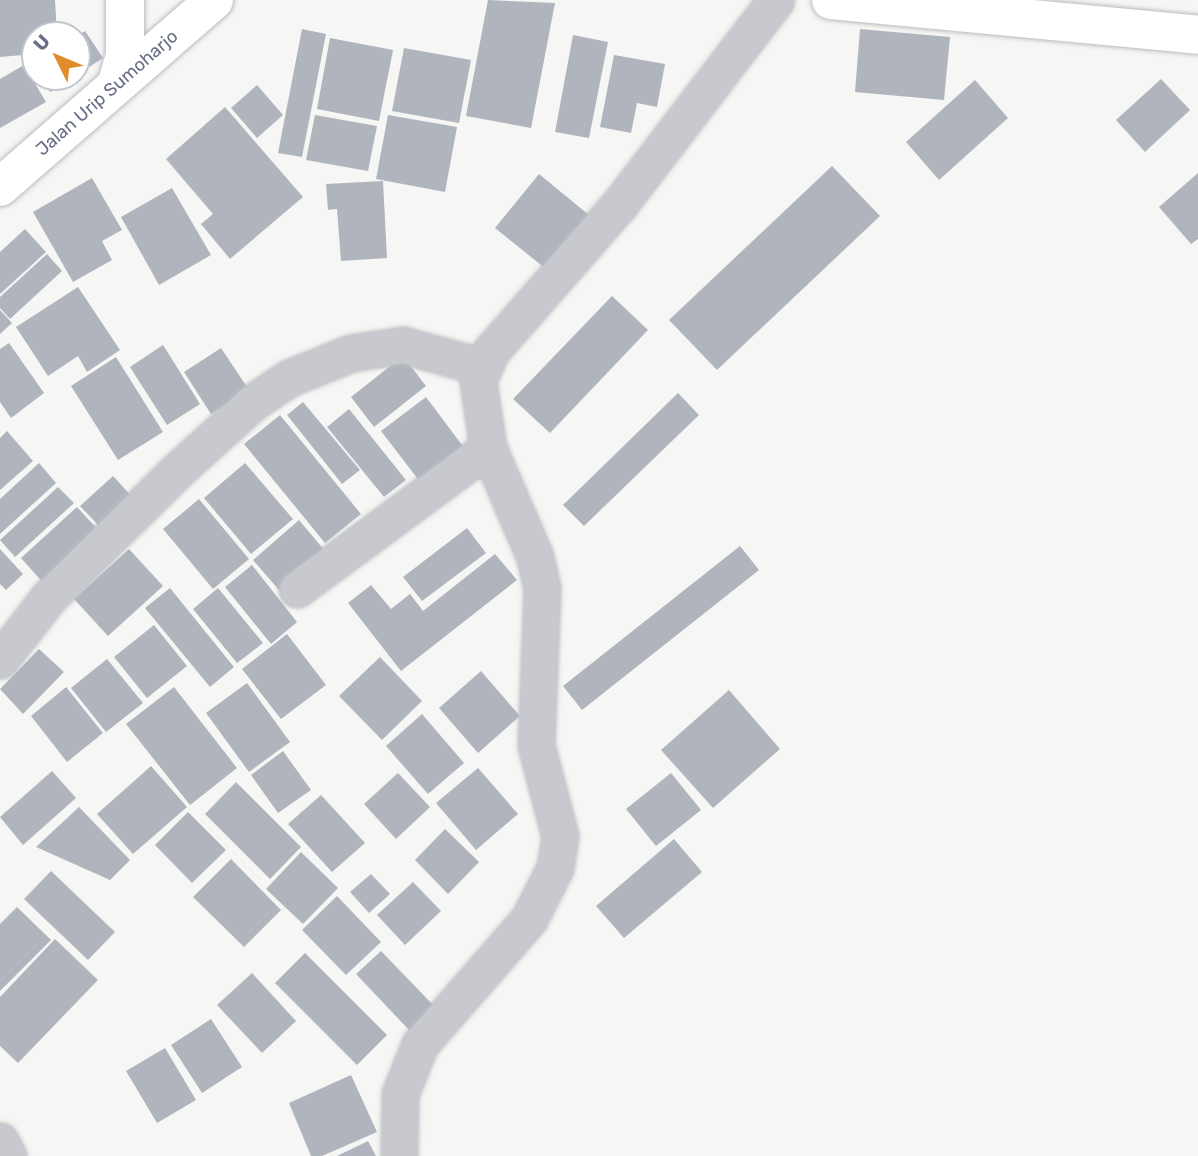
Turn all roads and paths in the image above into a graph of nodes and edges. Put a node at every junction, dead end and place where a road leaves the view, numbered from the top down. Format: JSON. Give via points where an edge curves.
{"nodes":[{"id":1,"x":125,"y":0,"type":"edge"},
{"id":2,"x":214,"y":0,"type":"edge"},
{"id":3,"x":776,"y":0,"type":"edge"},
{"id":4,"x":831,"y":0,"type":"edge"},
{"id":5,"x":1198,"y":35,"type":"edge"},
{"id":6,"x":117,"y":82,"type":"junction"},
{"id":7,"x":0,"y":187,"type":"edge"},
{"id":8,"x":483,"y":367,"type":"junction"},
{"id":9,"x":488,"y":448,"type":"junction"},
{"id":10,"x":297,"y":589,"type":"dead end"},
{"id":11,"x":0,"y":660,"type":"edge"},
{"id":12,"x":0,"y":1141,"type":"edge"},
{"id":13,"x":8,"y":1156,"type":"edge"},
{"id":14,"x":399,"y":1156,"type":"edge"}],
"edges":[{"from":1,"to":6,"type":"main road","via":[[125,56]]},
{"from":2,"to":6,"type":"main road","name":"Jalan Urip Sumoharjo"},
{"from":3,"to":8,"type":"street","via":[[671,140],[491,351]]},
{"from":4,"to":5,"type":"main road"},
{"from":6,"to":7,"type":"main road","name":"Jalan Urip Sumoharjo"},
{"from":8,"to":9,"type":"street","via":[[478,381]]},
{"from":8,"to":11,"type":"street","via":[[403,345],[351,353],[289,378],[253,402],[180,468],[49,597]]},
{"from":9,"to":10,"type":"street"},
{"from":9,"to":14,"type":"street","via":[[542,587],[536,745],[560,836],[555,868],[529,919],[420,1044],[400,1094]]},
{"from":12,"to":13,"type":"street"}]}
